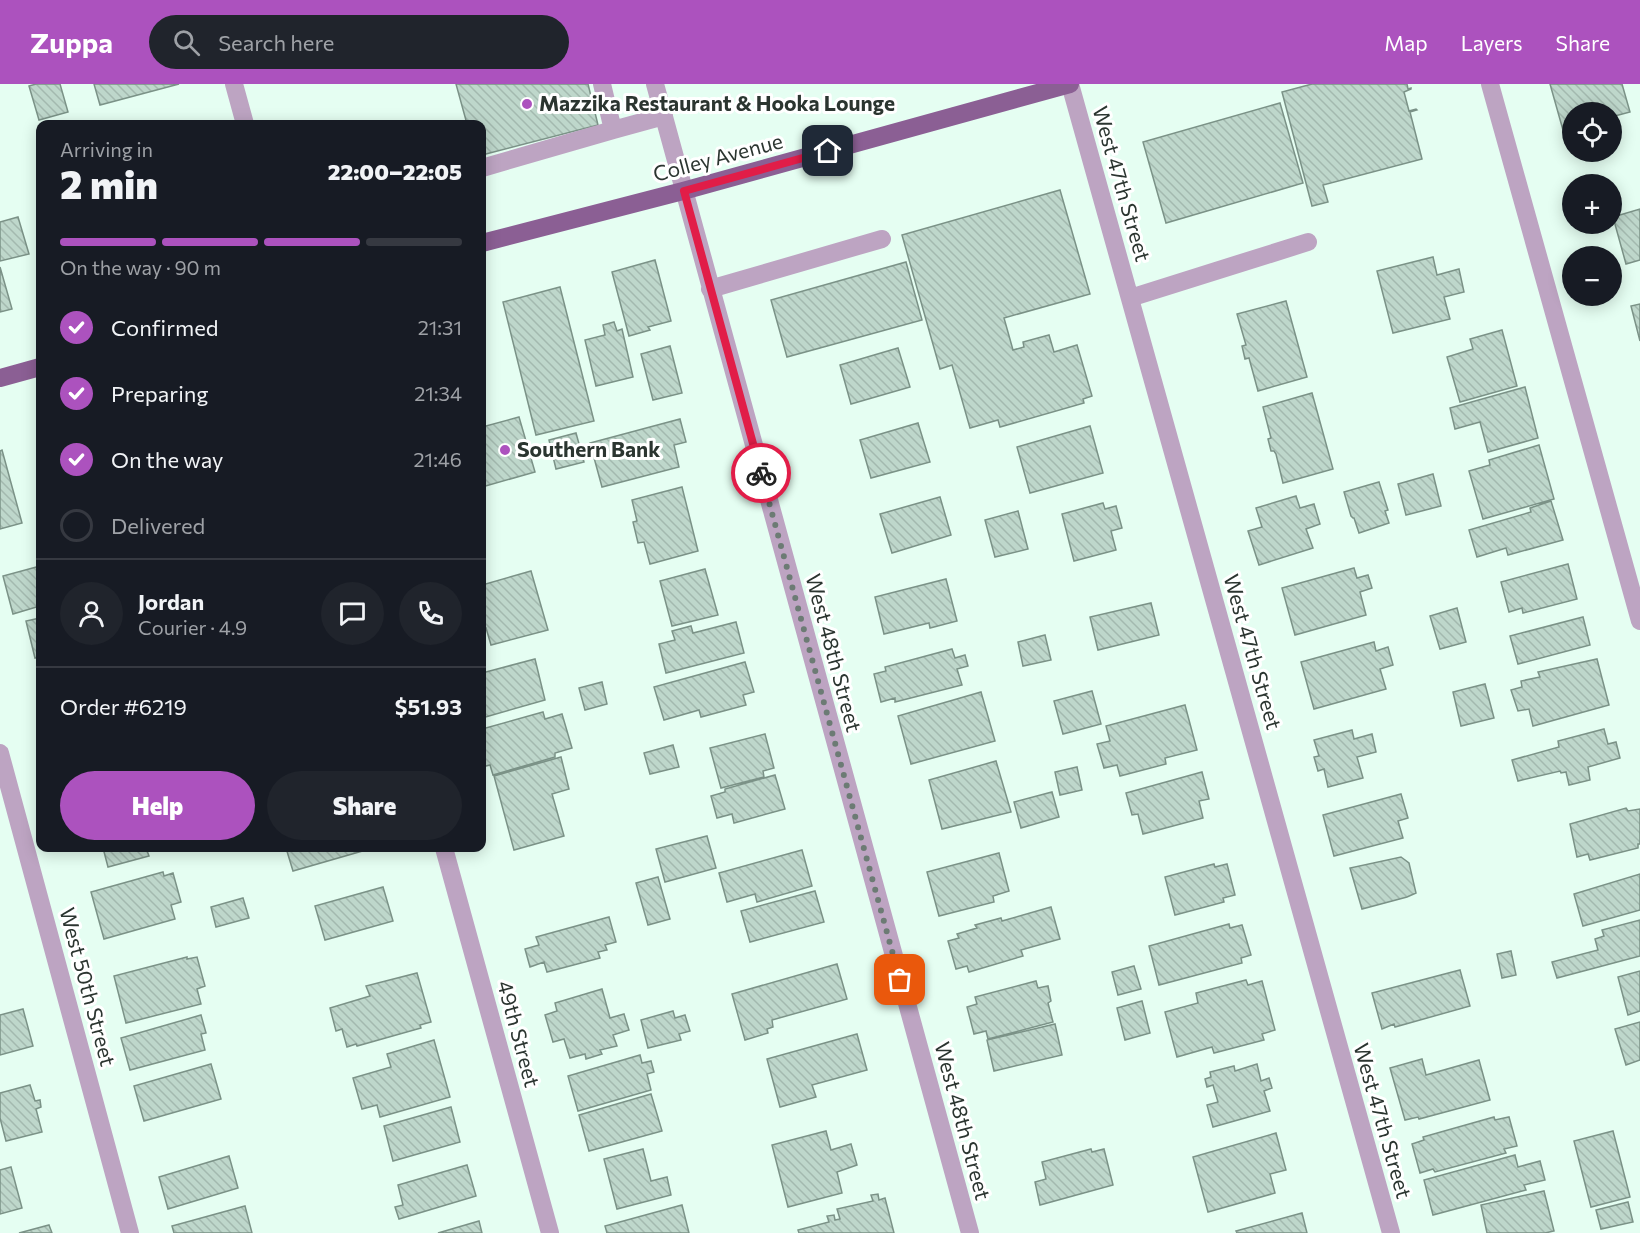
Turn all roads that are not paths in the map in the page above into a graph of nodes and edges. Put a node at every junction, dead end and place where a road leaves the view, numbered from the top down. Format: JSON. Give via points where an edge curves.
{"nodes":[{"id":1,"x":234,"y":84,"type":"edge"},
{"id":2,"x":602,"y":84,"type":"edge"},
{"id":3,"x":655,"y":84,"type":"edge"},
{"id":4,"x":1070,"y":84,"type":"edge"},
{"id":5,"x":1490,"y":84,"type":"edge"},
{"id":6,"x":664,"y":116,"type":"junction"},
{"id":7,"x":244,"y":120,"type":"edge"},
{"id":8,"x":613,"y":130,"type":"junction"},
{"id":9,"x":486,"y":167,"type":"edge"},
{"id":10,"x":684,"y":191,"type":"junction"},
{"id":11,"x":882,"y":239,"type":"dead end"},
{"id":12,"x":486,"y":242,"type":"edge"},
{"id":13,"x":1308,"y":242,"type":"dead end"},
{"id":14,"x":710,"y":289,"type":"junction"},
{"id":15,"x":1130,"y":298,"type":"junction"},
{"id":16,"x":36,"y":368,"type":"edge"},
{"id":17,"x":0,"y":378,"type":"edge"},
{"id":18,"x":1640,"y":621,"type":"edge"},
{"id":19,"x":0,"y":753,"type":"edge"},
{"id":20,"x":445,"y":852,"type":"edge"},
{"id":21,"x":130,"y":1233,"type":"edge"},
{"id":22,"x":550,"y":1233,"type":"edge"},
{"id":23,"x":970,"y":1233,"type":"edge"},
{"id":24,"x":1390,"y":1233,"type":"edge"}],
"edges":[{"from":1,"to":7,"type":"street"},
{"from":2,"to":8,"type":"street"},
{"from":3,"to":6,"type":"street","name":"West 48th Street"},
{"from":4,"to":10,"type":"main road","name":"Colley Avenue"},
{"from":4,"to":15,"type":"street","name":"West 47th Street"},
{"from":5,"to":18,"type":"street"},
{"from":6,"to":8,"type":"street"},
{"from":6,"to":10,"type":"street","name":"West 48th Street"},
{"from":8,"to":9,"type":"street"},
{"from":10,"to":12,"type":"main road","name":"Colley Avenue"},
{"from":10,"to":14,"type":"street","name":"West 48th Street"},
{"from":11,"to":14,"type":"street"},
{"from":13,"to":15,"type":"street"},
{"from":14,"to":23,"type":"street","name":"West 48th Street"},
{"from":15,"to":24,"type":"street","name":"West 47th Street"},
{"from":16,"to":17,"type":"main road"},
{"from":19,"to":21,"type":"street","name":"West 50th Street"},
{"from":20,"to":22,"type":"street","name":"49th Street"}]}
